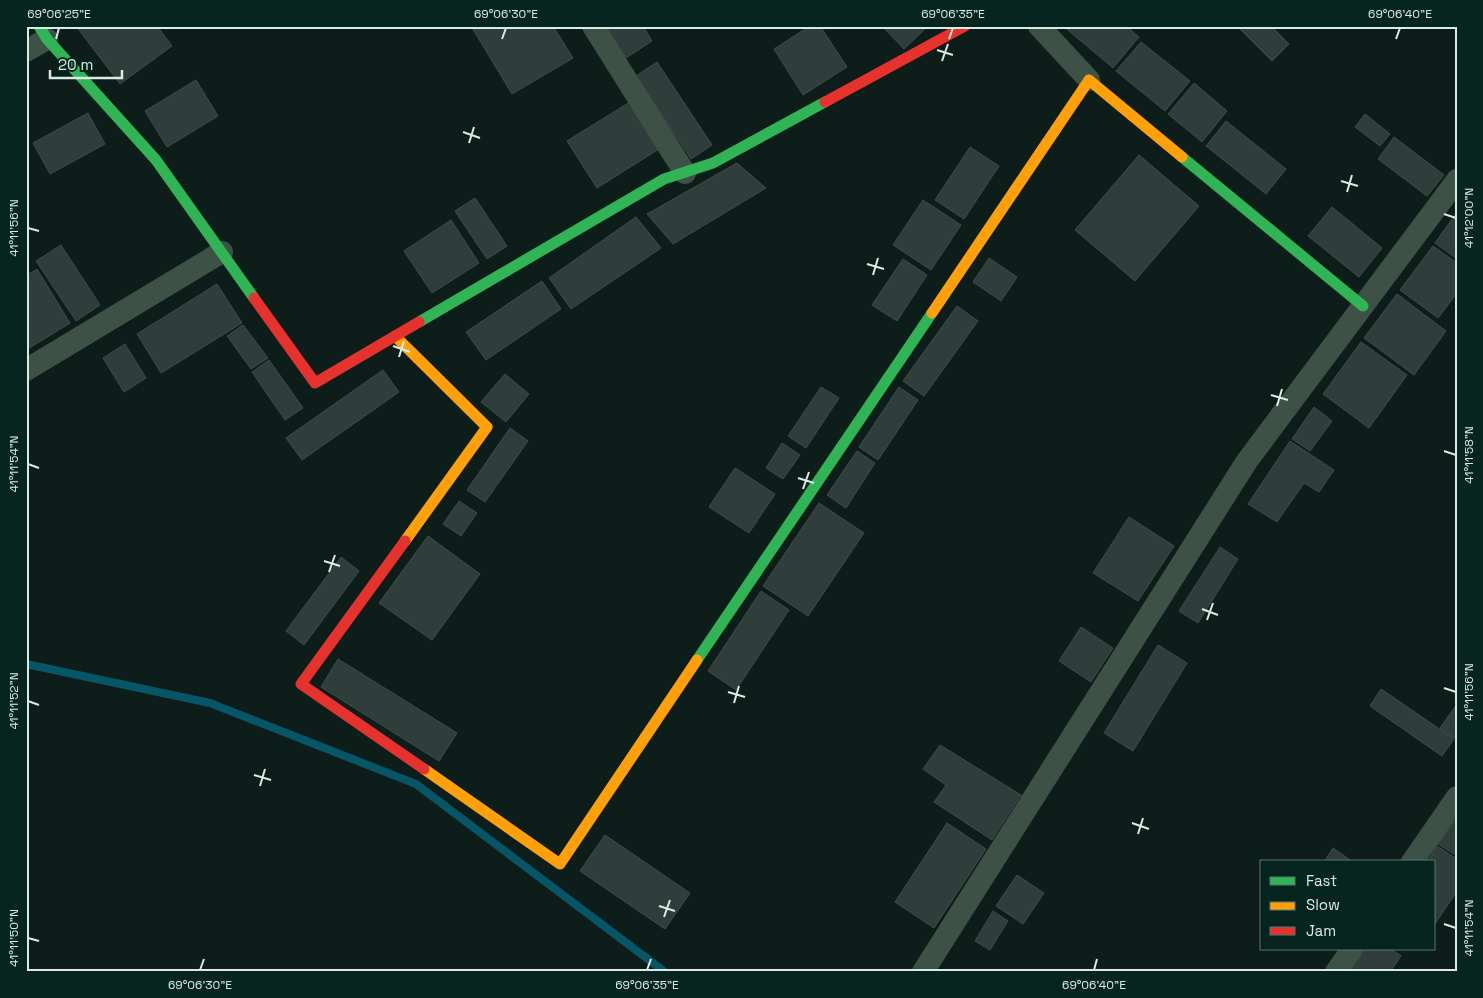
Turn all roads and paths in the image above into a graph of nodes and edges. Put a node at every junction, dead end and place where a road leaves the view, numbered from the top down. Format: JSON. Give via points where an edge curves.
{"nodes":[{"id":1,"x":593,"y":26,"type":"edge"},
{"id":2,"x":965,"y":26,"type":"edge"},
{"id":3,"x":1039,"y":26,"type":"edge"},
{"id":4,"x":43,"y":32,"type":"edge"},
{"id":5,"x":26,"y":51,"type":"edge"},
{"id":6,"x":1089,"y":80,"type":"junction"},
{"id":7,"x":685,"y":173,"type":"junction"},
{"id":8,"x":1457,"y":180,"type":"edge"},
{"id":9,"x":222,"y":252,"type":"junction"},
{"id":10,"x":1363,"y":306,"type":"junction"},
{"id":11,"x":395,"y":336,"type":"junction"},
{"id":12,"x":26,"y":370,"type":"edge"},
{"id":13,"x":1457,"y":797,"type":"edge"},
{"id":14,"x":1413,"y":860,"type":"edge"},
{"id":15,"x":1351,"y":950,"type":"edge"},
{"id":16,"x":923,"y":972,"type":"edge"},
{"id":17,"x":1336,"y":972,"type":"edge"}],
"edges":[{"from":1,"to":7,"type":"street"},
{"from":2,"to":7,"type":"street","via":[[713,163]]},
{"from":3,"to":6,"type":"street"},
{"from":4,"to":5,"type":"street"},
{"from":4,"to":9,"type":"street","via":[[156,160]]},
{"from":6,"to":10,"type":"street"},
{"from":6,"to":11,"type":"street","via":[[560,864],[301,684],[487,427]]},
{"from":7,"to":11,"type":"street","via":[[664,180]]},
{"from":8,"to":10,"type":"street"},
{"from":9,"to":11,"type":"street","via":[[314,382]]},
{"from":9,"to":12,"type":"street"},
{"from":10,"to":16,"type":"street","via":[[1247,461]]},
{"from":13,"to":14,"type":"street"},
{"from":15,"to":17,"type":"street"}]}
